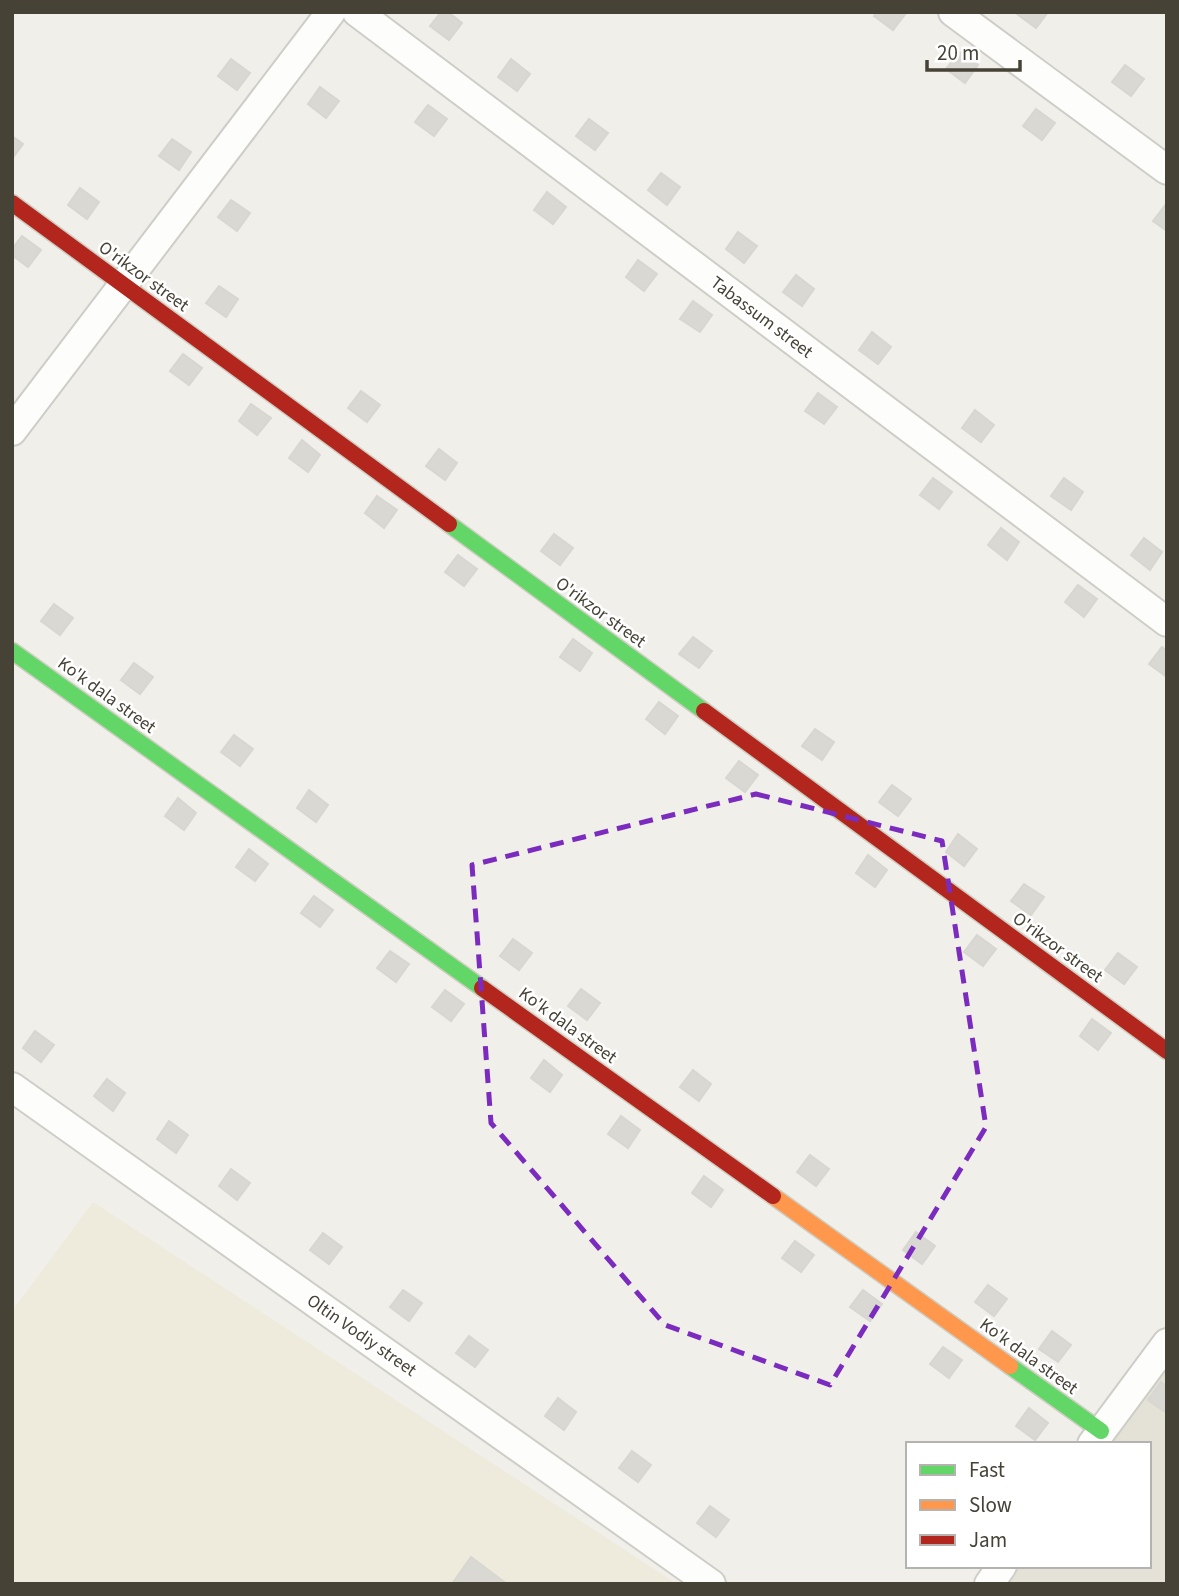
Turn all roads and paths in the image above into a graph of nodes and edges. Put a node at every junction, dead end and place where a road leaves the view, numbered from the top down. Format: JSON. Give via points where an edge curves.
{"nodes":[{"id":1,"x":331,"y":12,"type":"edge"},
{"id":2,"x":357,"y":12,"type":"edge"},
{"id":3,"x":953,"y":12,"type":"edge"},
{"id":4,"x":1167,"y":170,"type":"edge"},
{"id":5,"x":12,"y":203,"type":"edge"},
{"id":6,"x":125,"y":286,"type":"junction"},
{"id":7,"x":12,"y":431,"type":"edge"},
{"id":8,"x":1167,"y":622,"type":"edge"},
{"id":9,"x":12,"y":651,"type":"edge"},
{"id":10,"x":1167,"y":1051,"type":"edge"},
{"id":11,"x":12,"y":1087,"type":"edge"},
{"id":12,"x":1167,"y":1343,"type":"edge"},
{"id":13,"x":1096,"y":1437,"type":"edge"},
{"id":14,"x":1001,"y":1568,"type":"edge"},
{"id":15,"x":711,"y":1584,"type":"edge"},
{"id":16,"x":989,"y":1584,"type":"edge"}],
"edges":[{"from":1,"to":6,"type":"street"},
{"from":2,"to":8,"type":"street","name":"Tabassum street"},
{"from":3,"to":4,"type":"street"},
{"from":5,"to":6,"type":"street","name":"O'rikzor street"},
{"from":6,"to":7,"type":"street"},
{"from":6,"to":10,"type":"street","name":"O'rikzor street"},
{"from":9,"to":13,"type":"street","name":"Ko'k dala street"},
{"from":11,"to":15,"type":"street","name":"Oltin Vodiy street"},
{"from":12,"to":13,"type":"street"},
{"from":14,"to":16,"type":"street"}]}
